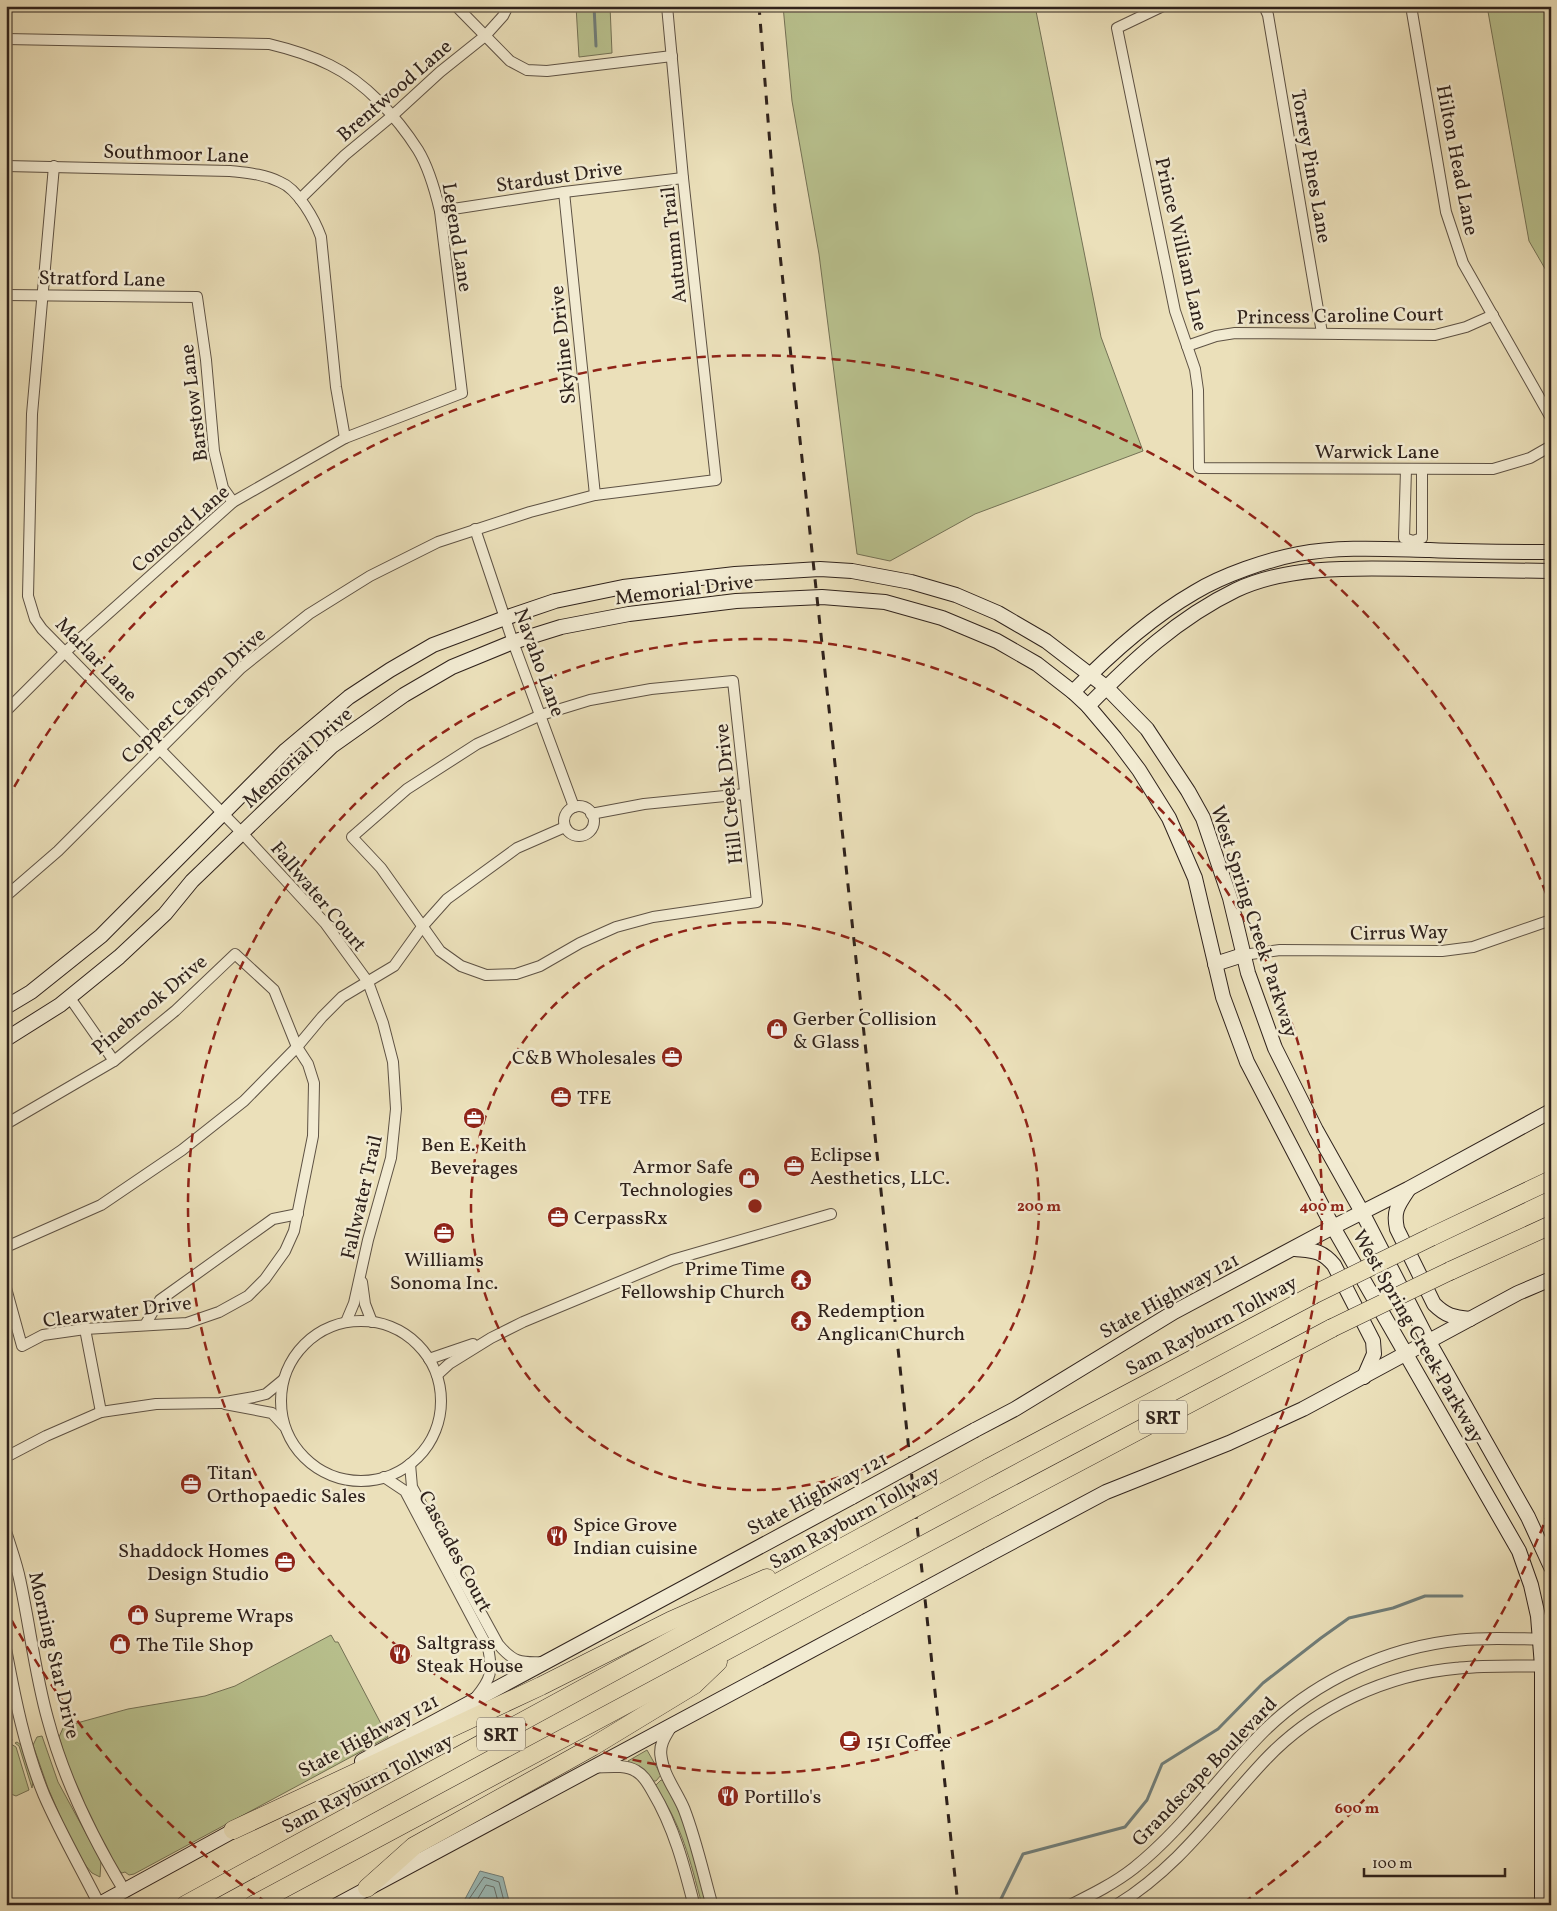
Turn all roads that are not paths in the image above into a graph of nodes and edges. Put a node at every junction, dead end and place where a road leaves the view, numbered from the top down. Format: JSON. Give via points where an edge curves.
{"nodes":[{"id":1,"x":456,"y":6,"type":"edge"},
{"id":2,"x":508,"y":6,"type":"edge"},
{"id":3,"x":667,"y":6,"type":"edge"},
{"id":4,"x":1163,"y":6,"type":"edge"},
{"id":5,"x":1264,"y":6,"type":"edge"},
{"id":6,"x":1411,"y":6,"type":"edge"},
{"id":7,"x":485,"y":36,"type":"junction"},
{"id":8,"x":6,"y":39,"type":"edge"},
{"id":9,"x":672,"y":56,"type":"junction"},
{"id":10,"x":392,"y":116,"type":"junction"},
{"id":11,"x":6,"y":166,"type":"edge"},
{"id":12,"x":54,"y":166,"type":"junction"},
{"id":13,"x":683,"y":178,"type":"junction"},
{"id":14,"x":564,"y":192,"type":"junction"},
{"id":15,"x":300,"y":200,"type":"junction"},
{"id":16,"x":440,"y":211,"type":"junction"},
{"id":17,"x":6,"y":295,"type":"edge"},
{"id":18,"x":42,"y":295,"type":"junction"},
{"id":19,"x":197,"y":296,"type":"joint"},
{"id":20,"x":1492,"y":315,"type":"junction"},
{"id":21,"x":1322,"y":333,"type":"junction"},
{"id":22,"x":1187,"y":346,"type":"junction"},
{"id":23,"x":462,"y":394,"type":"joint"},
{"id":24,"x":1551,"y":418,"type":"edge"},
{"id":25,"x":345,"y":438,"type":"junction"},
{"id":26,"x":1551,"y":446,"type":"edge"},
{"id":27,"x":1199,"y":468,"type":"joint"},
{"id":28,"x":1406,"y":469,"type":"junction"},
{"id":29,"x":1422,"y":469,"type":"junction"},
{"id":30,"x":716,"y":480,"type":"joint"},
{"id":31,"x":595,"y":495,"type":"junction"},
{"id":32,"x":233,"y":502,"type":"junction"},
{"id":33,"x":475,"y":529,"type":"junction"},
{"id":34,"x":1413,"y":545,"type":"junction"},
{"id":35,"x":1390,"y":549,"type":"junction"},
{"id":36,"x":1551,"y":552,"type":"edge"},
{"id":37,"x":820,"y":568,"type":"joint"},
{"id":38,"x":1245,"y":569,"type":"junction"},
{"id":39,"x":1390,"y":569,"type":"junction"},
{"id":40,"x":1551,"y":571,"type":"edge"},
{"id":41,"x":1251,"y":585,"type":"junction"},
{"id":42,"x":822,"y":596,"type":"joint"},
{"id":43,"x":505,"y":618,"type":"junction"},
{"id":44,"x":513,"y":642,"type":"junction"},
{"id":45,"x":64,"y":654,"type":"junction"},
{"id":46,"x":1091,"y":674,"type":"junction"},
{"id":47,"x":1106,"y":687,"type":"junction"},
{"id":48,"x":1073,"y":692,"type":"junction"},
{"id":49,"x":1088,"y":706,"type":"junction"},
{"id":50,"x":6,"y":711,"type":"edge"},
{"id":51,"x":541,"y":715,"type":"junction"},
{"id":52,"x":160,"y":748,"type":"junction"},
{"id":53,"x":745,"y":794,"type":"junction"},
{"id":54,"x":574,"y":807,"type":"junction"},
{"id":55,"x":223,"y":814,"type":"junction"},
{"id":56,"x":591,"y":814,"type":"junction"},
{"id":57,"x":565,"y":826,"type":"junction"},
{"id":58,"x":242,"y":834,"type":"junction"},
{"id":59,"x":6,"y":896,"type":"edge"},
{"id":60,"x":1551,"y":920,"type":"edge"},
{"id":61,"x":422,"y":927,"type":"junction"},
{"id":62,"x":235,"y":954,"type":"joint"},
{"id":63,"x":1243,"y":955,"type":"junction"},
{"id":64,"x":1215,"y":964,"type":"junction"},
{"id":65,"x":368,"y":982,"type":"junction"},
{"id":66,"x":70,"y":998,"type":"junction"},
{"id":67,"x":6,"y":1007,"type":"edge"},
{"id":68,"x":6,"y":1039,"type":"edge"},
{"id":69,"x":297,"y":1047,"type":"junction"},
{"id":70,"x":114,"y":1061,"type":"junction"},
{"id":71,"x":1551,"y":1111,"type":"edge"},
{"id":72,"x":6,"y":1124,"type":"edge"},
{"id":73,"x":1550,"y":1180,"type":"edge"},
{"id":74,"x":1408,"y":1189,"type":"junction"},
{"id":75,"x":1362,"y":1212,"type":"junction"},
{"id":76,"x":298,"y":1214,"type":"junction"},
{"id":77,"x":831,"y":1214,"type":"dead end"},
{"id":78,"x":1551,"y":1225,"type":"edge"},
{"id":79,"x":1333,"y":1227,"type":"junction"},
{"id":80,"x":6,"y":1247,"type":"edge"},
{"id":81,"x":1295,"y":1248,"type":"junction"},
{"id":82,"x":362,"y":1274,"type":"junction"},
{"id":83,"x":1551,"y":1279,"type":"edge"},
{"id":84,"x":6,"y":1288,"type":"edge"},
{"id":85,"x":1470,"y":1319,"type":"junction"},
{"id":86,"x":346,"y":1322,"type":"junction"},
{"id":87,"x":372,"y":1322,"type":"junction"},
{"id":88,"x":145,"y":1325,"type":"junction"},
{"id":89,"x":85,"y":1329,"type":"junction"},
{"id":90,"x":491,"y":1338,"type":"junction"},
{"id":91,"x":1429,"y":1342,"type":"junction"},
{"id":92,"x":1406,"y":1355,"type":"junction"},
{"id":93,"x":430,"y":1359,"type":"junction"},
{"id":94,"x":437,"y":1375,"type":"junction"},
{"id":95,"x":1364,"y":1377,"type":"junction"},
{"id":96,"x":283,"y":1380,"type":"junction"},
{"id":97,"x":220,"y":1403,"type":"junction"},
{"id":98,"x":101,"y":1412,"type":"junction"},
{"id":99,"x":284,"y":1426,"type":"junction"},
{"id":100,"x":6,"y":1457,"type":"edge"},
{"id":101,"x":410,"y":1464,"type":"junction"},
{"id":102,"x":384,"y":1477,"type":"junction"},
{"id":103,"x":6,"y":1533,"type":"edge"},
{"id":104,"x":817,"y":1561,"type":"junction"},
{"id":105,"x":1551,"y":1567,"type":"edge"},
{"id":106,"x":1545,"y":1639,"type":"edge"},
{"id":107,"x":735,"y":1645,"type":"junction"},
{"id":108,"x":6,"y":1651,"type":"edge"},
{"id":109,"x":547,"y":1662,"type":"junction"},
{"id":110,"x":1547,"y":1666,"type":"edge"},
{"id":111,"x":472,"y":1702,"type":"junction"},
{"id":112,"x":672,"y":1725,"type":"junction"},
{"id":113,"x":1259,"y":1737,"type":"junction"},
{"id":114,"x":1273,"y":1753,"type":"junction"},
{"id":115,"x":594,"y":1767,"type":"junction"},
{"id":116,"x":233,"y":1830,"type":"junction"},
{"id":117,"x":368,"y":1888,"type":"junction"},
{"id":118,"x":124,"y":1890,"type":"junction"},
{"id":119,"x":99,"y":1904,"type":"edge"},
{"id":120,"x":185,"y":1905,"type":"edge"},
{"id":121,"x":253,"y":1905,"type":"edge"},
{"id":122,"x":337,"y":1905,"type":"edge"},
{"id":123,"x":694,"y":1905,"type":"edge"},
{"id":124,"x":712,"y":1905,"type":"edge"},
{"id":125,"x":1071,"y":1905,"type":"edge"},
{"id":126,"x":1117,"y":1905,"type":"edge"},
{"id":127,"x":1542,"y":1905,"type":"edge"}],
"edges":[{"from":1,"to":7,"type":"street"},
{"from":2,"to":7,"type":"street","name":"Brentwood Lane"},
{"from":3,"to":9,"type":"street","name":"Autumn Trail"},
{"from":4,"to":22,"type":"street","name":"Prince William Lane","via":[[1117,28],[1175,311]]},
{"from":5,"to":21,"type":"street","name":"Torrey Pines Lane"},
{"from":6,"to":20,"type":"street","name":"Hilton Head Lane","via":[[1446,212],[1463,263]]},
{"from":7,"to":9,"type":"street","via":[[510,60],[527,70],[547,71]]},
{"from":7,"to":10,"type":"street","name":"Brentwood Lane"},
{"from":8,"to":10,"type":"street","name":"Legend Lane","via":[[268,44],[308,55],[332,66],[371,93]]},
{"from":9,"to":13,"type":"street","name":"Autumn Trail"},
{"from":10,"to":15,"type":"street","name":"Brentwood Lane","via":[[345,155]]},
{"from":10,"to":16,"type":"street","name":"Legend Lane","via":[[418,150],[433,184]]},
{"from":11,"to":12,"type":"street","name":"Southmoor Lane"},
{"from":12,"to":15,"type":"street","name":"Southmoor Lane","via":[[258,174],[282,182]]},
{"from":12,"to":18,"type":"street","name":"Marlar Lane"},
{"from":13,"to":14,"type":"street","name":"Stardust Drive"},
{"from":13,"to":30,"type":"street","name":"Autumn Trail"},
{"from":14,"to":16,"type":"street","name":"Stardust Drive"},
{"from":14,"to":31,"type":"street","name":"Skyline Drive"},
{"from":15,"to":25,"type":"street","name":"Southmoor Lane","via":[[321,237],[336,387]]},
{"from":16,"to":23,"type":"street","name":"Legend Lane"},
{"from":17,"to":18,"type":"street","name":"Stratford Lane"},
{"from":18,"to":19,"type":"street","name":"Stratford Lane"},
{"from":18,"to":45,"type":"street","name":"Marlar Lane","via":[[32,414],[28,596],[35,619]]},
{"from":19,"to":32,"type":"street","name":"Barstow Lane","via":[[214,451],[223,488]]},
{"from":20,"to":21,"type":"street","name":"Princess Caroline Court","via":[[1466,327],[1435,335]]},
{"from":20,"to":24,"type":"street","name":"Hilton Head Lane"},
{"from":21,"to":22,"type":"street","name":"Princess Caroline Court","via":[[1236,333]]},
{"from":22,"to":27,"type":"street","name":"Prince William Lane","via":[[1198,390]]},
{"from":23,"to":25,"type":"street","name":"Concord Lane"},
{"from":25,"to":32,"type":"street","name":"Concord Lane"},
{"from":26,"to":29,"type":"street","name":"Warwick Lane","via":[[1530,458],[1493,469]]},
{"from":27,"to":28,"type":"street","name":"Warwick Lane"},
{"from":28,"to":29,"type":"street","name":"Warwick Lane"},
{"from":28,"to":34,"type":"street","via":[[1404,538]]},
{"from":29,"to":34,"type":"street","via":[[1422,538]]},
{"from":30,"to":31,"type":"street","name":"Copper Canyon Drive"},
{"from":31,"to":33,"type":"street","name":"Copper Canyon Drive"},
{"from":32,"to":45,"type":"street","name":"Concord Lane"},
{"from":33,"to":43,"type":"street","name":"Navaho Lane"},
{"from":33,"to":52,"type":"street","name":"Copper Canyon Drive","via":[[404,558],[310,614],[241,668]]},
{"from":34,"to":35,"type":"main road"},
{"from":34,"to":36,"type":"main road"},
{"from":35,"to":38,"type":"main road","via":[[1298,554]]},
{"from":35,"to":39,"type":"main road"},
{"from":37,"to":43,"type":"main road","name":"Memorial Drive","via":[[624,587],[555,601]]},
{"from":37,"to":46,"type":"main road","name":"West Spring Creek Parkway","via":[[911,582],[956,595],[998,613],[1046,641]]},
{"from":38,"to":41,"type":"main road"},
{"from":38,"to":46,"type":"main road","via":[[1196,591],[1134,635]]},
{"from":39,"to":40,"type":"main road"},
{"from":39,"to":41,"type":"main road","via":[[1301,573]]},
{"from":41,"to":47,"type":"main road","via":[[1198,611],[1161,637]]},
{"from":42,"to":44,"type":"main road","name":"Memorial Drive","via":[[736,601],[628,614],[561,627]]},
{"from":42,"to":48,"type":"main road","name":"West Spring Creek Parkway","via":[[885,602],[942,618],[997,641],[1037,664]]},
{"from":43,"to":44,"type":"street","name":"Navaho Lane"},
{"from":43,"to":55,"type":"main road","name":"Memorial Drive","via":[[433,646],[349,697],[286,750]]},
{"from":44,"to":51,"type":"street","name":"Navaho Lane"},
{"from":44,"to":58,"type":"main road","name":"Memorial Drive","via":[[452,667],[366,721],[332,746]]},
{"from":45,"to":50,"type":"street","name":"Concord Lane"},
{"from":45,"to":52,"type":"street","name":"Marlar Lane"},
{"from":46,"to":47,"type":"main road","name":"West Spring Creek Parkway"},
{"from":46,"to":48,"type":"main road"},
{"from":47,"to":49,"type":"main road"},
{"from":47,"to":63,"type":"main road","name":"West Spring Creek Parkway","via":[[1147,729],[1199,811],[1230,898]]},
{"from":48,"to":49,"type":"main road","name":"West Spring Creek Parkway"},
{"from":49,"to":64,"type":"main road","name":"West Spring Creek Parkway","via":[[1139,770],[1169,818],[1195,878]]},
{"from":51,"to":53,"type":"street","name":"Hill Creek Drive","via":[[651,689],[733,681]]},
{"from":51,"to":54,"type":"street","name":"Navaho Lane"},
{"from":51,"to":61,"type":"street","via":[[477,744],[407,789],[352,837],[381,868]]},
{"from":52,"to":55,"type":"street","name":"Marlar Lane"},
{"from":52,"to":59,"type":"street","name":"Copper Canyon Drive","via":[[58,851]]},
{"from":53,"to":56,"type":"street","via":[[644,804]]},
{"from":53,"to":61,"type":"street","name":"Hill Creek Drive","via":[[757,902],[653,917],[616,927],[540,966],[516,974],[486,975],[461,966],[440,951]]},
{"from":54,"to":56,"type":"street","via":[[584,807]]},
{"from":54,"to":57,"type":"street","via":[[566,812]]},
{"from":55,"to":58,"type":"street","name":"Marlar Lane"},
{"from":55,"to":67,"type":"main road","name":"Memorial Drive","via":[[101,936],[31,992]]},
{"from":56,"to":57,"type":"street","via":[[593,825],[586,834],[576,836]]},
{"from":57,"to":61,"type":"street","via":[[517,848],[447,899]]},
{"from":58,"to":65,"type":"street","name":"Fallwater Court","via":[[324,923]]},
{"from":58,"to":66,"type":"main road","name":"Memorial Drive","via":[[192,882],[165,914]]},
{"from":60,"to":63,"type":"street","name":"Cirrus Way","via":[[1474,947],[1442,951],[1280,950]]},
{"from":61,"to":65,"type":"street","via":[[394,966]]},
{"from":62,"to":69,"type":"street","name":"Clearwater Drive","via":[[274,990]]},
{"from":62,"to":70,"type":"street","name":"Pinebrook Drive","via":[[175,1011]]},
{"from":63,"to":64,"type":"main road"},
{"from":63,"to":75,"type":"main road","name":"West Spring Creek Parkway","via":[[1275,1048]]},
{"from":64,"to":79,"type":"main road","name":"West Spring Creek Parkway","via":[[1223,997],[1247,1062]]},
{"from":65,"to":69,"type":"street","via":[[342,997]]},
{"from":65,"to":82,"type":"street","name":"Fallwater Trail","via":[[393,1062],[396,1109],[391,1158]]},
{"from":66,"to":68,"type":"main road","name":"Memorial Drive"},
{"from":66,"to":70,"type":"street"},
{"from":69,"to":76,"type":"street","name":"Clearwater Drive","via":[[308,1064],[314,1083],[313,1136]]},
{"from":69,"to":80,"type":"street","via":[[244,1101],[174,1156],[101,1205]]},
{"from":70,"to":72,"type":"street","name":"Pinebrook Drive"},
{"from":71,"to":74,"type":"main road","name":"State Highway 121"},
{"from":73,"to":104,"type":"highway","name":"Sam Rayburn Tollway","number":"SRT","bridge":true,"via":[[1313,1295]]},
{"from":74,"to":75,"type":"main road","name":"State Highway 121"},
{"from":74,"to":85,"type":"main road","via":[[1397,1206],[1394,1218],[1397,1230],[1434,1304],[1455,1318]]},
{"from":75,"to":79,"type":"main road","name":"State Highway 121"},
{"from":75,"to":91,"type":"main road","name":"West Spring Creek Parkway"},
{"from":76,"to":88,"type":"street","via":[[273,1219],[160,1300]]},
{"from":76,"to":88,"type":"street","name":"Clearwater Drive","via":[[285,1251],[248,1296],[219,1312],[187,1323]]},
{"from":77,"to":90,"type":"street","via":[[672,1260]]},
{"from":78,"to":107,"type":"highway","number":"SRT","bridge":true,"via":[[1332,1328]]},
{"from":79,"to":81,"type":"main road","name":"State Highway 121"},
{"from":79,"to":92,"type":"main road","name":"West Spring Creek Parkway"},
{"from":81,"to":95,"type":"main road","via":[[1325,1255],[1334,1266],[1373,1341],[1374,1354]]},
{"from":81,"to":109,"type":"main road","name":"State Highway 121","bridge":true,"via":[[1174,1312],[1015,1409]]},
{"from":82,"to":86,"type":"street","name":"Fallwater Trail"},
{"from":82,"to":87,"type":"street","name":"Fallwater Trail","via":[[365,1304]]},
{"from":83,"to":85,"type":"main road"},
{"from":84,"to":89,"type":"street","name":"Clearwater Drive","via":[[22,1346],[43,1335]]},
{"from":85,"to":91,"type":"main road"},
{"from":86,"to":87,"type":"street"},
{"from":86,"to":96,"type":"street","via":[[320,1331],[303,1344],[290,1361]]},
{"from":87,"to":93,"type":"street","via":[[396,1328],[411,1338]]},
{"from":88,"to":89,"type":"street","name":"Clearwater Drive"},
{"from":89,"to":98,"type":"street"},
{"from":90,"to":93,"type":"street"},
{"from":90,"to":94,"type":"street"},
{"from":91,"to":92,"type":"main road"},
{"from":91,"to":105,"type":"main road","name":"West Spring Creek Parkway","via":[[1528,1517]]},
{"from":92,"to":95,"type":"main road"},
{"from":92,"to":106,"type":"main road","name":"West Spring Creek Parkway","via":[[1519,1551]]},
{"from":93,"to":94,"type":"street"},
{"from":94,"to":101,"type":"street","via":[[442,1401],[439,1419],[423,1452]]},
{"from":95,"to":112,"type":"main road","bridge":true,"via":[[1229,1443],[1106,1492]]},
{"from":96,"to":97,"type":"street","via":[[266,1394]]},
{"from":96,"to":99,"type":"street","via":[[280,1401]]},
{"from":97,"to":98,"type":"street","via":[[156,1404]]},
{"from":97,"to":99,"type":"street","via":[[272,1413]]},
{"from":98,"to":100,"type":"street"},
{"from":99,"to":102,"type":"street","via":[[295,1448],[313,1466],[335,1477],[360,1481]]},
{"from":101,"to":102,"type":"street"},
{"from":101,"to":109,"type":"street","name":"Cascades Court","via":[[412,1487],[498,1644],[509,1657],[526,1663]]},
{"from":102,"to":111,"type":"street","name":"Cascades Court","via":[[405,1491],[488,1648],[492,1666],[487,1684]]},
{"from":103,"to":118,"type":"street","name":"Morning Star Drive","via":[[20,1579],[48,1721],[63,1768]]},
{"from":104,"to":116,"type":"highway","via":[[758,1580]]},
{"from":104,"to":120,"type":"highway","name":"Sam Rayburn Tollway","number":"SRT"},
{"from":106,"to":110,"type":"main road","name":"West Spring Creek Parkway"},
{"from":106,"to":113,"type":"street","name":"Grandscape Boulevard","via":[[1461,1640],[1394,1652],[1331,1681],[1301,1700]]},
{"from":107,"to":117,"type":"highway","via":[[694,1685],[592,1747],[414,1846]]},
{"from":107,"to":121,"type":"highway","number":"SRT"},
{"from":108,"to":119,"type":"street","via":[[22,1728],[44,1794]]},
{"from":109,"to":111,"type":"main road","name":"State Highway 121"},
{"from":110,"to":114,"type":"street","name":"Grandscape Boulevard","via":[[1459,1668],[1391,1681],[1358,1693],[1328,1710]]},
{"from":110,"to":127,"type":"main road","name":"West Spring Creek Parkway"},
{"from":111,"to":116,"type":"main road","name":"State Highway 121"},
{"from":112,"to":115,"type":"main road"},
{"from":112,"to":124,"type":"street","via":[[663,1740],[660,1755],[692,1831]]},
{"from":113,"to":114,"type":"street"},
{"from":113,"to":125,"type":"street","name":"Grandscape Boulevard","via":[[1158,1848],[1132,1870]]},
{"from":114,"to":126,"type":"street","name":"Grandscape Boulevard","via":[[1189,1847],[1164,1871]]},
{"from":115,"to":117,"type":"main road"},
{"from":115,"to":123,"type":"street","via":[[635,1770],[644,1778],[672,1830]]},
{"from":116,"to":118,"type":"main road","name":"State Highway 121"},
{"from":117,"to":122,"type":"main road"},
{"from":118,"to":119,"type":"main road","name":"State Highway 121"}]}
